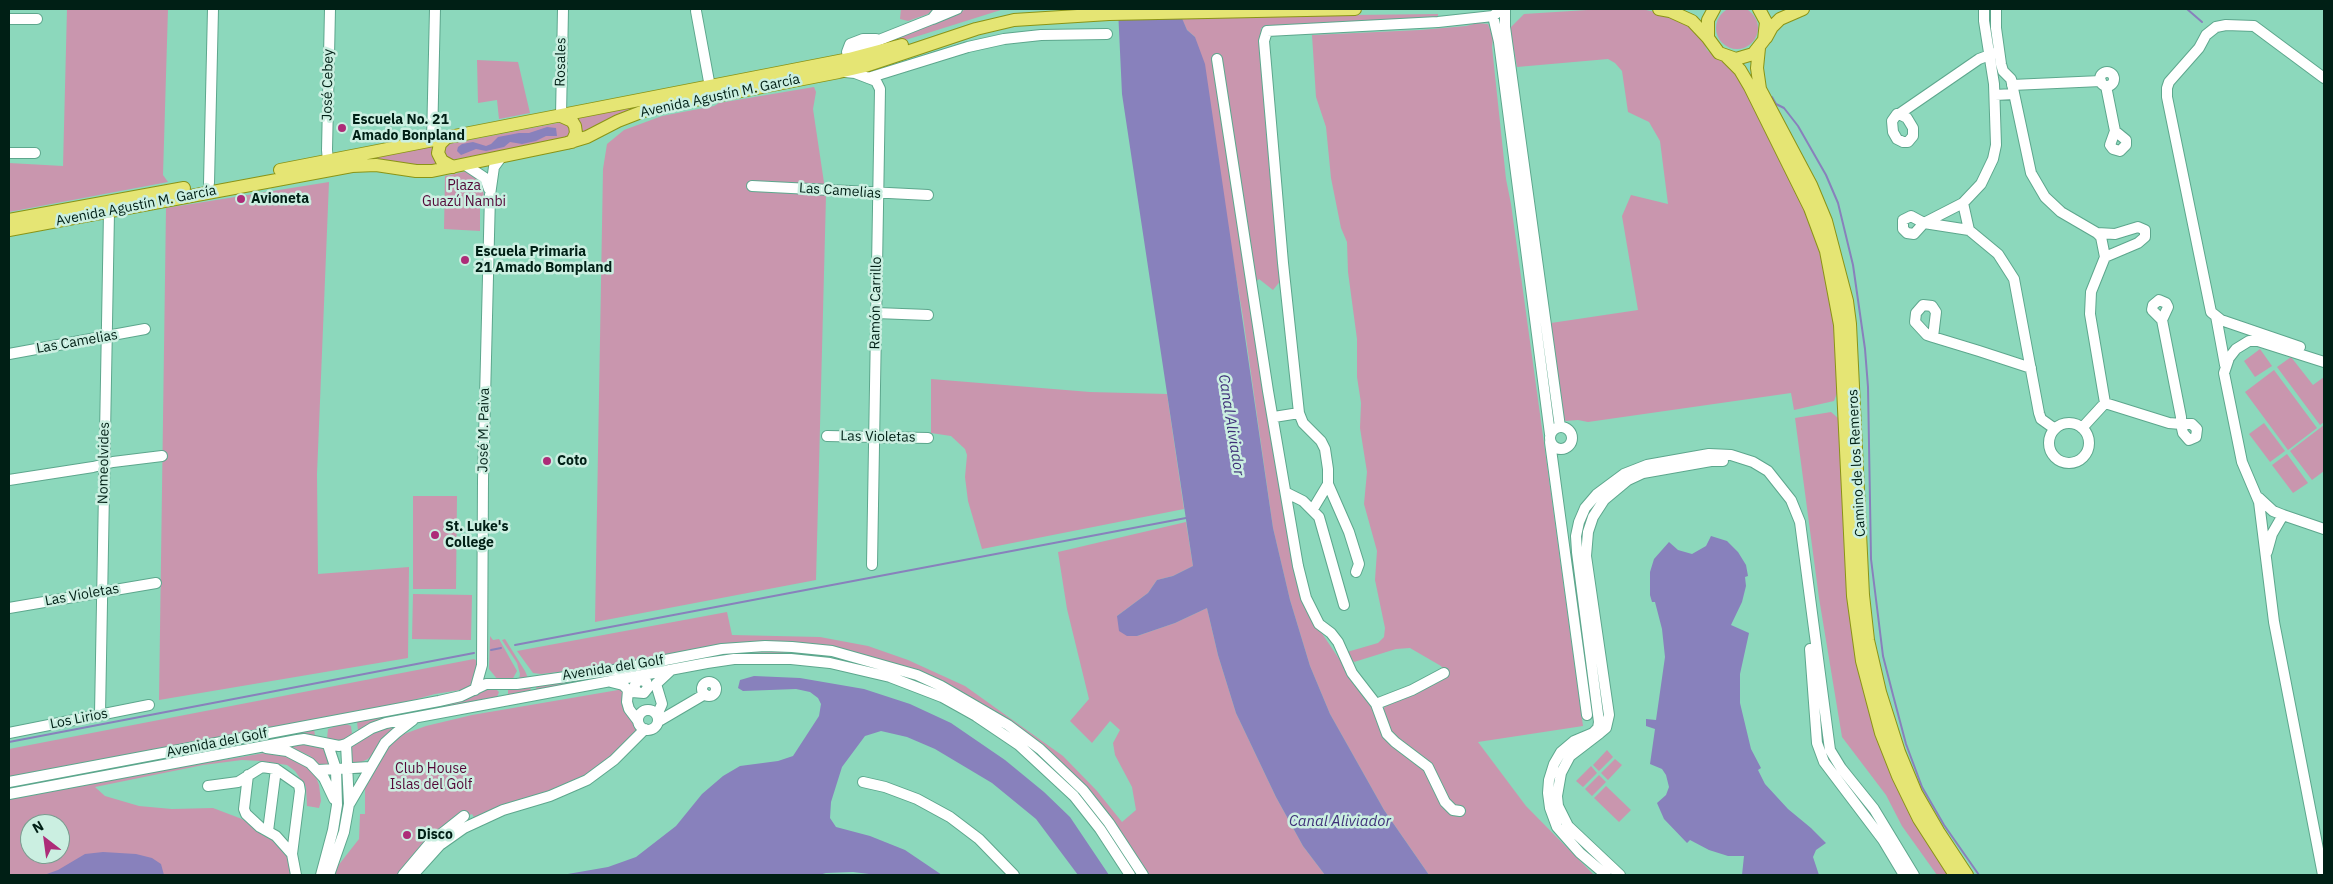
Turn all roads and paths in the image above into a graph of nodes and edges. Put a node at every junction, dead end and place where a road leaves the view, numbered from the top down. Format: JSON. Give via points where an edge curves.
{"nodes":[{"id":1,"x":213,"y":9,"type":"edge"},
{"id":2,"x":330,"y":9,"type":"edge"},
{"id":3,"x":435,"y":9,"type":"edge"},
{"id":4,"x":563,"y":9,"type":"edge"},
{"id":5,"x":940,"y":9,"type":"edge"},
{"id":6,"x":957,"y":9,"type":"edge"},
{"id":7,"x":1057,"y":9,"type":"edge"},
{"id":8,"x":1355,"y":9,"type":"edge"},
{"id":9,"x":1503,"y":9,"type":"edge"},
{"id":10,"x":1659,"y":9,"type":"edge"},
{"id":11,"x":1714,"y":9,"type":"edge"},
{"id":12,"x":1759,"y":9,"type":"edge"},
{"id":13,"x":1803,"y":9,"type":"edge"},
{"id":14,"x":1984,"y":9,"type":"edge"},
{"id":15,"x":1996,"y":9,"type":"edge"},
{"id":16,"x":696,"y":11,"type":"dead end"},
{"id":17,"x":1493,"y":16,"type":"junction"},
{"id":18,"x":9,"y":19,"type":"edge"},
{"id":19,"x":37,"y":19,"type":"dead end"},
{"id":20,"x":932,"y":20,"type":"junction"},
{"id":21,"x":1107,"y":34,"type":"dead end"},
{"id":22,"x":1708,"y":38,"type":"junction"},
{"id":23,"x":1762,"y":44,"type":"junction"},
{"id":24,"x":1995,"y":53,"type":"junction"},
{"id":25,"x":1727,"y":57,"type":"junction"},
{"id":26,"x":848,"y":59,"type":"junction"},
{"id":27,"x":1217,"y":59,"type":"dead end"},
{"id":28,"x":839,"y":72,"type":"junction"},
{"id":29,"x":1998,"y":72,"type":"junction"},
{"id":30,"x":868,"y":78,"type":"junction"},
{"id":31,"x":2324,"y":78,"type":"edge"},
{"id":32,"x":710,"y":87,"type":"junction"},
{"id":33,"x":2013,"y":89,"type":"junction"},
{"id":34,"x":1995,"y":96,"type":"junction"},
{"id":35,"x":1512,"y":106,"type":"junction"},
{"id":36,"x":1899,"y":114,"type":"dead end"},
{"id":37,"x":561,"y":116,"type":"junction"},
{"id":38,"x":2115,"y":131,"type":"dead end"},
{"id":39,"x":446,"y":138,"type":"junction"},
{"id":40,"x":432,"y":141,"type":"junction"},
{"id":41,"x":572,"y":142,"type":"junction"},
{"id":42,"x":9,"y":153,"type":"edge"},
{"id":43,"x":35,"y":153,"type":"dead end"},
{"id":44,"x":502,"y":156,"type":"junction"},
{"id":45,"x":332,"y":165,"type":"junction"},
{"id":46,"x":459,"y":165,"type":"junction"},
{"id":47,"x":209,"y":183,"type":"junction"},
{"id":48,"x":752,"y":186,"type":"dead end"},
{"id":49,"x":879,"y":194,"type":"junction"},
{"id":50,"x":490,"y":195,"type":"junction"},
{"id":51,"x":928,"y":195,"type":"dead end"},
{"id":52,"x":1963,"y":203,"type":"junction"},
{"id":53,"x":109,"y":212,"type":"junction"},
{"id":54,"x":9,"y":220,"type":"edge"},
{"id":55,"x":9,"y":230,"type":"edge"},
{"id":56,"x":1969,"y":230,"type":"junction"},
{"id":57,"x":2097,"y":233,"type":"junction"},
{"id":58,"x":1531,"y":250,"type":"junction"},
{"id":59,"x":2105,"y":257,"type":"junction"},
{"id":60,"x":876,"y":313,"type":"junction"},
{"id":61,"x":928,"y":315,"type":"dead end"},
{"id":62,"x":2216,"y":316,"type":"junction"},
{"id":63,"x":2162,"y":320,"type":"dead end"},
{"id":64,"x":145,"y":329,"type":"dead end"},
{"id":65,"x":107,"y":337,"type":"junction"},
{"id":66,"x":1933,"y":337,"type":"dead end"},
{"id":67,"x":9,"y":354,"type":"edge"},
{"id":68,"x":2324,"y":356,"type":"edge"},
{"id":69,"x":2324,"y":362,"type":"edge"},
{"id":70,"x":2225,"y":365,"type":"junction"},
{"id":71,"x":2031,"y":368,"type":"junction"},
{"id":72,"x":2105,"y":403,"type":"junction"},
{"id":73,"x":1298,"y":413,"type":"junction"},
{"id":74,"x":1274,"y":417,"type":"junction"},
{"id":75,"x":1560,"y":426,"type":"junction"},
{"id":76,"x":2082,"y":428,"type":"junction"},
{"id":77,"x":2055,"y":429,"type":"junction"},
{"id":78,"x":827,"y":436,"type":"dead end"},
{"id":79,"x":874,"y":438,"type":"junction"},
{"id":80,"x":928,"y":438,"type":"dead end"},
{"id":81,"x":1550,"y":438,"type":"junction"},
{"id":82,"x":162,"y":456,"type":"dead end"},
{"id":83,"x":104,"y":464,"type":"junction"},
{"id":84,"x":9,"y":480,"type":"edge"},
{"id":85,"x":1328,"y":484,"type":"junction"},
{"id":86,"x":1287,"y":493,"type":"junction"},
{"id":87,"x":2256,"y":494,"type":"junction"},
{"id":88,"x":1596,"y":503,"type":"junction"},
{"id":89,"x":1313,"y":509,"type":"junction"},
{"id":90,"x":2283,"y":515,"type":"junction"},
{"id":91,"x":1579,"y":522,"type":"junction"},
{"id":92,"x":1590,"y":527,"type":"junction"},
{"id":93,"x":2324,"y":529,"type":"edge"},
{"id":94,"x":2266,"y":563,"type":"junction"},
{"id":95,"x":872,"y":564,"type":"dead end"},
{"id":96,"x":1356,"y":572,"type":"dead end"},
{"id":97,"x":156,"y":583,"type":"dead end"},
{"id":98,"x":102,"y":592,"type":"junction"},
{"id":99,"x":1344,"y":604,"type":"dead end"},
{"id":100,"x":9,"y":608,"type":"edge"},
{"id":101,"x":482,"y":665,"type":"junction"},
{"id":102,"x":671,"y":670,"type":"junction"},
{"id":103,"x":1444,"y":673,"type":"dead end"},
{"id":104,"x":607,"y":682,"type":"junction"},
{"id":105,"x":641,"y":682,"type":"junction"},
{"id":106,"x":496,"y":684,"type":"junction"},
{"id":107,"x":475,"y":690,"type":"junction"},
{"id":108,"x":705,"y":694,"type":"dead end"},
{"id":109,"x":496,"y":704,"type":"junction"},
{"id":110,"x":1376,"y":704,"type":"junction"},
{"id":111,"x":149,"y":705,"type":"dead end"},
{"id":112,"x":100,"y":714,"type":"junction"},
{"id":113,"x":656,"y":715,"type":"junction"},
{"id":114,"x":1587,"y":715,"type":"dead end"},
{"id":115,"x":416,"y":718,"type":"junction"},
{"id":116,"x":349,"y":719,"type":"junction"},
{"id":117,"x":641,"y":722,"type":"junction"},
{"id":118,"x":328,"y":723,"type":"junction"},
{"id":119,"x":9,"y":733,"type":"edge"},
{"id":120,"x":349,"y":742,"type":"junction"},
{"id":121,"x":326,"y":744,"type":"junction"},
{"id":122,"x":258,"y":747,"type":"junction"},
{"id":123,"x":370,"y":767,"type":"junction"},
{"id":124,"x":347,"y":768,"type":"junction"},
{"id":125,"x":276,"y":769,"type":"junction"},
{"id":126,"x":336,"y":769,"type":"junction"},
{"id":127,"x":318,"y":770,"type":"junction"},
{"id":128,"x":248,"y":775,"type":"junction"},
{"id":129,"x":9,"y":782,"type":"edge"},
{"id":130,"x":863,"y":782,"type":"dead end"},
{"id":131,"x":208,"y":786,"type":"dead end"},
{"id":132,"x":9,"y":794,"type":"edge"},
{"id":133,"x":349,"y":804,"type":"junction"},
{"id":134,"x":337,"y":805,"type":"junction"},
{"id":135,"x":1460,"y":811,"type":"dead end"},
{"id":136,"x":464,"y":816,"type":"dead end"},
{"id":137,"x":268,"y":831,"type":"junction"},
{"id":138,"x":292,"y":854,"type":"junction"},
{"id":139,"x":296,"y":875,"type":"edge"},
{"id":140,"x":321,"y":875,"type":"edge"},
{"id":141,"x":329,"y":875,"type":"edge"},
{"id":142,"x":403,"y":875,"type":"edge"},
{"id":143,"x":413,"y":875,"type":"edge"},
{"id":144,"x":1014,"y":875,"type":"edge"},
{"id":145,"x":1130,"y":875,"type":"edge"},
{"id":146,"x":1143,"y":875,"type":"edge"},
{"id":147,"x":1606,"y":875,"type":"edge"},
{"id":148,"x":1620,"y":875,"type":"edge"},
{"id":149,"x":1904,"y":875,"type":"edge"},
{"id":150,"x":1914,"y":875,"type":"edge"},
{"id":151,"x":1955,"y":875,"type":"edge"},
{"id":152,"x":1967,"y":875,"type":"edge"},
{"id":153,"x":2323,"y":875,"type":"edge"}],
"edges":[{"from":1,"to":47,"type":"street"},
{"from":2,"to":45,"type":"street","name":"José Cebey"},
{"from":3,"to":40,"type":"street"},
{"from":4,"to":37,"type":"street","name":"Rosales"},
{"from":5,"to":20,"type":"street"},
{"from":6,"to":20,"type":"street"},
{"from":7,"to":26,"type":"main road","name":"Avenida Agustín M. García","via":[[1020,11],[987,18]]},
{"from":8,"to":28,"type":"main road","name":"Avenida Agustín M. García","via":[[1030,17],[1000,22]]},
{"from":9,"to":17,"type":"street"},
{"from":9,"to":35,"type":"street"},
{"from":10,"to":22,"type":"main road","name":"Camino de los Remeros","via":[[1692,21]]},
{"from":11,"to":22,"type":"main road","via":[[1708,20]]},
{"from":12,"to":23,"type":"main road","name":"Camino de los Remeros","via":[[1766,22]]},
{"from":13,"to":23,"type":"main road","via":[[1780,19]]},
{"from":14,"to":24,"type":"street","via":[[1984,21]]},
{"from":15,"to":24,"type":"street"},
{"from":16,"to":32,"type":"street"},
{"from":17,"to":35,"type":"street"},
{"from":17,"to":73,"type":"street","via":[[1267,31],[1264,41]]},
{"from":18,"to":19,"type":"street"},
{"from":20,"to":26,"type":"street","via":[[859,48]]},
{"from":21,"to":30,"type":"street","via":[[1004,39]]},
{"from":22,"to":25,"type":"main road","name":"Camino de los Remeros","via":[[1719,53]]},
{"from":23,"to":25,"type":"main road","via":[[1745,58]]},
{"from":23,"to":152,"type":"main road","name":"Camino de los Remeros","via":[[1757,68],[1760,89],[1826,221],[1847,300],[1863,595],[1868,640],[1880,692],[1916,793]]},
{"from":24,"to":29,"type":"street"},
{"from":24,"to":36,"type":"street"},
{"from":25,"to":151,"type":"main road","name":"Camino de los Remeros","via":[[1750,87],[1802,190],[1826,251],[1840,325],[1854,596],[1862,661],[1881,733],[1898,776],[1919,820]]},
{"from":26,"to":32,"type":"main road","name":"Avenida Agustín M. García"},
{"from":27,"to":74,"type":"street"},
{"from":28,"to":30,"type":"street"},
{"from":28,"to":41,"type":"main road","name":"Avenida Agustín M. García","via":[[649,109]]},
{"from":29,"to":33,"type":"street","via":[[2011,79]]},
{"from":29,"to":34,"type":"street"},
{"from":30,"to":49,"type":"street","name":"Ramón Carrillo","via":[[876,81],[880,89]]},
{"from":31,"to":62,"type":"street","via":[[2254,26],[2226,24],[2210,30],[2169,82],[2167,97],[2209,305]]},
{"from":32,"to":37,"type":"main road","name":"Avenida Agustín M. García"},
{"from":33,"to":34,"type":"street"},
{"from":33,"to":38,"type":"street","via":[[2104,83]]},
{"from":33,"to":57,"type":"street","via":[[2028,162],[2039,188],[2061,212]]},
{"from":34,"to":52,"type":"street","via":[[1996,145],[1993,158],[1981,184]]},
{"from":35,"to":58,"type":"street"},
{"from":37,"to":39,"type":"main road","name":"Avenida Agustín M. García"},
{"from":37,"to":41,"type":"main road","via":[[575,126]]},
{"from":39,"to":40,"type":"main road","name":"Avenida Agustín M. García"},
{"from":39,"to":46,"type":"main road","via":[[438,153],[442,161]]},
{"from":40,"to":45,"type":"main road","name":"Avenida Agustín M. García"},
{"from":41,"to":44,"type":"main road","name":"Avenida Agustín M. García"},
{"from":42,"to":43,"type":"street"},
{"from":44,"to":46,"type":"main road","name":"Avenida Agustín M. García"},
{"from":44,"to":50,"type":"street","name":"José M. Paiva","via":[[494,167]]},
{"from":45,"to":46,"type":"main road","name":"Avenida Agustín M. García","via":[[376,165],[416,171]]},
{"from":45,"to":47,"type":"main road","name":"Avenida Agustín M. García"},
{"from":45,"to":53,"type":"main road","name":"Avenida Agustín M. García"},
{"from":46,"to":50,"type":"street","via":[[485,178]]},
{"from":47,"to":54,"type":"main road","name":"Avenida Agustín M. García"},
{"from":48,"to":49,"type":"street","name":"Las Camelias"},
{"from":49,"to":51,"type":"street","name":"Las Camelias"},
{"from":49,"to":60,"type":"street","name":"Ramón Carrillo"},
{"from":50,"to":101,"type":"street","name":"José M. Paiva"},
{"from":52,"to":56,"type":"street"},
{"from":52,"to":56,"type":"street","via":[[1924,223]]},
{"from":53,"to":55,"type":"main road","name":"Avenida Agustín M. García"},
{"from":53,"to":65,"type":"street","name":"Nomeolvides"},
{"from":56,"to":71,"type":"street","via":[[1998,254],[2014,279]]},
{"from":57,"to":59,"type":"street","via":[[2101,236]]},
{"from":57,"to":59,"type":"street","via":[[2115,234],[2138,227],[2146,233],[2138,243]]},
{"from":58,"to":75,"type":"street"},
{"from":58,"to":81,"type":"street"},
{"from":59,"to":72,"type":"street","via":[[2089,302]]},
{"from":60,"to":61,"type":"street"},
{"from":60,"to":79,"type":"street","name":"Ramón Carrillo"},
{"from":62,"to":68,"type":"street"},
{"from":62,"to":70,"type":"street"},
{"from":63,"to":72,"type":"street","via":[[2181,424]]},
{"from":64,"to":65,"type":"street","name":"Las Camelias"},
{"from":65,"to":67,"type":"street","name":"Las Camelias"},
{"from":65,"to":83,"type":"street","name":"Nomeolvides"},
{"from":66,"to":71,"type":"street"},
{"from":69,"to":70,"type":"street","via":[[2250,341],[2236,349]]},
{"from":70,"to":87,"type":"street","via":[[2242,462]]},
{"from":71,"to":77,"type":"street","via":[[2041,419]]},
{"from":72,"to":76,"type":"street"},
{"from":73,"to":74,"type":"street"},
{"from":73,"to":85,"type":"street","via":[[1302,423],[1325,449]]},
{"from":74,"to":86,"type":"street"},
{"from":75,"to":81,"type":"street","via":[[1554,428]]},
{"from":75,"to":81,"type":"street","via":[[1570,432],[1571,442],[1559,448]]},
{"from":76,"to":77,"type":"street","via":[[2065,423]]},
{"from":76,"to":77,"type":"street","via":[[2088,438],[2088,450],[2081,460],[2069,464],[2058,460],[2050,451],[2049,439]]},
{"from":78,"to":79,"type":"street","name":"Las Violetas"},
{"from":79,"to":80,"type":"street","name":"Las Violetas"},
{"from":79,"to":95,"type":"street","name":"Ramón Carrillo"},
{"from":81,"to":114,"type":"street"},
{"from":82,"to":83,"type":"street"},
{"from":83,"to":84,"type":"street"},
{"from":83,"to":98,"type":"street","name":"Nomeolvides"},
{"from":85,"to":89,"type":"street"},
{"from":85,"to":96,"type":"street","via":[[1349,532],[1359,564]]},
{"from":86,"to":89,"type":"street"},
{"from":86,"to":110,"type":"street","via":[[1306,598],[1319,624],[1338,642],[1352,673]]},
{"from":87,"to":90,"type":"street","via":[[2273,511]]},
{"from":87,"to":94,"type":"street"},
{"from":88,"to":91,"type":"street"},
{"from":88,"to":92,"type":"street"},
{"from":88,"to":149,"type":"street","via":[[1643,474],[1711,461],[1735,462],[1750,468],[1779,492],[1793,523],[1811,660],[1817,743],[1824,762],[1883,840]]},
{"from":88,"to":150,"type":"street","via":[[1616,479],[1636,469],[1709,454],[1731,455],[1752,462],[1778,481],[1800,522],[1830,750],[1840,768],[1874,809]]},
{"from":89,"to":99,"type":"street"},
{"from":90,"to":93,"type":"street"},
{"from":90,"to":94,"type":"street","via":[[2272,534]]},
{"from":91,"to":92,"type":"street"},
{"from":91,"to":147,"type":"street","via":[[1576,536],[1599,722],[1593,733],[1574,741],[1561,752],[1548,780],[1548,792],[1557,827]]},
{"from":92,"to":148,"type":"street","via":[[1586,556],[1609,715],[1606,728],[1570,756],[1560,772],[1557,796],[1558,806],[1568,826]]},
{"from":94,"to":153,"type":"street","via":[[2274,622]]},
{"from":97,"to":98,"type":"street","name":"Las Violetas"},
{"from":98,"to":100,"type":"street","name":"Las Violetas"},
{"from":98,"to":112,"type":"street","name":"Nomeolvides"},
{"from":101,"to":106,"type":"street"},
{"from":101,"to":107,"type":"street","name":"José M. Paiva"},
{"from":102,"to":105,"type":"street","name":"Avenida del Golf"},
{"from":102,"to":105,"type":"street"},
{"from":102,"to":145,"type":"street","name":"Avenida del Golf","via":[[734,659],[791,659],[867,671],[942,697],[1005,735],[1050,772],[1086,810]]},
{"from":103,"to":110,"type":"street"},
{"from":104,"to":105,"type":"street","name":"Avenida del Golf"},
{"from":104,"to":105,"type":"street"},
{"from":104,"to":109,"type":"street","name":"Avenida del Golf"},
{"from":105,"to":106,"type":"street","name":"Avenida del Golf"},
{"from":105,"to":113,"type":"street","via":[[662,704]]},
{"from":105,"to":117,"type":"street"},
{"from":105,"to":146,"type":"street","name":"Avenida del Golf","via":[[722,649],[765,646],[832,651],[917,676],[941,686],[1008,725],[1056,763],[1099,809]]},
{"from":106,"to":107,"type":"street","name":"Avenida del Golf","via":[[486,684]]},
{"from":106,"to":109,"type":"street","via":[[502,695]]},
{"from":107,"to":116,"type":"street","name":"Avenida del Golf","via":[[450,699]]},
{"from":108,"to":113,"type":"street"},
{"from":109,"to":115,"type":"street","name":"Avenida del Golf"},
{"from":110,"to":135,"type":"street","via":[[1387,734],[1428,767],[1445,802],[1453,810]]},
{"from":111,"to":112,"type":"street","name":"Los Lirios"},
{"from":112,"to":119,"type":"street","name":"Los Lirios"},
{"from":113,"to":117,"type":"street","via":[[643,711]]},
{"from":113,"to":117,"type":"street","via":[[654,728]]},
{"from":115,"to":120,"type":"street","name":"Avenida del Golf","via":[[378,725]]},
{"from":115,"to":123,"type":"street","via":[[396,732]]},
{"from":116,"to":118,"type":"street","name":"Avenida del Golf"},
{"from":116,"to":120,"type":"street","via":[[354,727]]},
{"from":117,"to":143,"type":"street","via":[[614,760],[587,780],[550,796],[495,813],[460,831],[440,845]]},
{"from":118,"to":121,"type":"street","via":[[322,730]]},
{"from":118,"to":129,"type":"street","name":"Avenida del Golf"},
{"from":120,"to":121,"type":"street","name":"Avenida del Golf"},
{"from":120,"to":124,"type":"street"},
{"from":121,"to":122,"type":"street","name":"Avenida del Golf","via":[[304,739]]},
{"from":121,"to":126,"type":"street"},
{"from":122,"to":127,"type":"street","via":[[287,751]]},
{"from":122,"to":132,"type":"street","name":"Avenida del Golf"},
{"from":123,"to":124,"type":"street"},
{"from":123,"to":133,"type":"street"},
{"from":124,"to":126,"type":"street"},
{"from":124,"to":133,"type":"street"},
{"from":125,"to":128,"type":"street","via":[[262,767]]},
{"from":125,"to":137,"type":"street"},
{"from":125,"to":138,"type":"street","via":[[297,783],[300,791]]},
{"from":126,"to":127,"type":"street"},
{"from":126,"to":134,"type":"street"},
{"from":127,"to":134,"type":"street"},
{"from":128,"to":131,"type":"street","via":[[238,782]]},
{"from":128,"to":137,"type":"street","via":[[244,809]]},
{"from":130,"to":144,"type":"street","via":[[917,799],[950,817],[979,839]]},
{"from":133,"to":141,"type":"street","via":[[344,832]]},
{"from":134,"to":140,"type":"street"},
{"from":136,"to":142,"type":"street","via":[[430,843]]},
{"from":137,"to":138,"type":"street"},
{"from":138,"to":139,"type":"street"}]}
